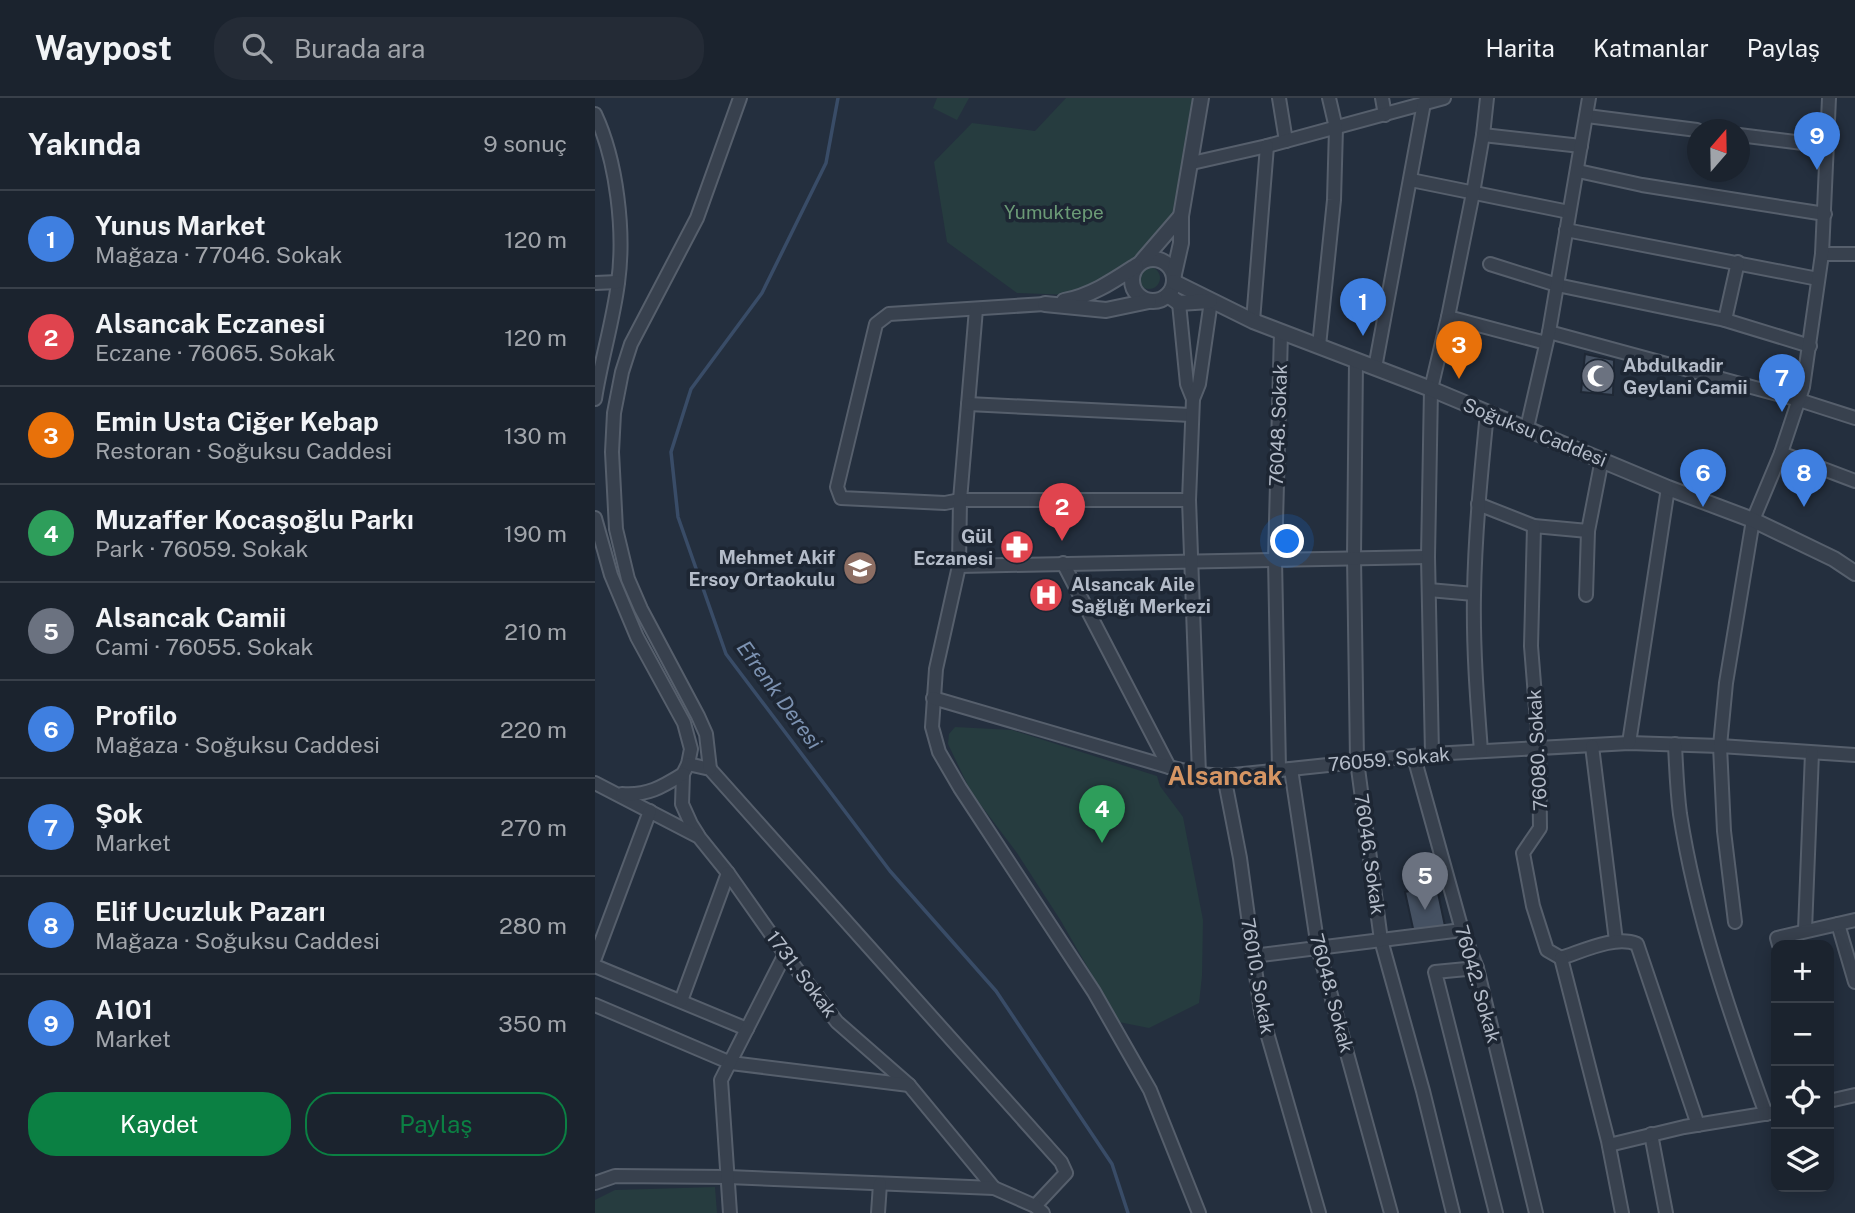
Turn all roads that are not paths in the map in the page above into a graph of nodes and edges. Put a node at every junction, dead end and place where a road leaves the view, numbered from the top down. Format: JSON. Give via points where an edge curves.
{"nodes":[{"id":1,"x":740,"y":98,"type":"edge"},
{"id":2,"x":1201,"y":98,"type":"edge"},
{"id":3,"x":1279,"y":98,"type":"edge"},
{"id":4,"x":1329,"y":98,"type":"edge"},
{"id":5,"x":1382,"y":98,"type":"edge"},
{"id":6,"x":1487,"y":98,"type":"edge"},
{"id":7,"x":1589,"y":98,"type":"edge"},
{"id":8,"x":1829,"y":98,"type":"edge"},
{"id":9,"x":1432,"y":100,"type":"edge"},
{"id":10,"x":595,"y":114,"type":"edge"},
{"id":11,"x":1385,"y":115,"type":"junction"},
{"id":12,"x":1587,"y":116,"type":"junction"},
{"id":13,"x":1336,"y":128,"type":"junction"},
{"id":14,"x":1687,"y":129,"type":"edge"},
{"id":15,"x":1483,"y":135,"type":"junction"},
{"id":16,"x":1750,"y":136,"type":"edge"},
{"id":17,"x":1286,"y":141,"type":"junction"},
{"id":18,"x":1267,"y":146,"type":"junction"},
{"id":19,"x":1581,"y":146,"type":"junction"},
{"id":20,"x":1827,"y":146,"type":"junction"},
{"id":21,"x":1192,"y":163,"type":"junction"},
{"id":22,"x":1578,"y":171,"type":"junction"},
{"id":23,"x":1411,"y":180,"type":"junction"},
{"id":24,"x":1473,"y":193,"type":"junction"},
{"id":25,"x":1569,"y":212,"type":"junction"},
{"id":26,"x":1825,"y":215,"type":"junction"},
{"id":27,"x":1181,"y":216,"type":"junction"},
{"id":28,"x":1566,"y":230,"type":"junction"},
{"id":29,"x":1822,"y":254,"type":"junction"},
{"id":30,"x":1855,"y":254,"type":"edge"},
{"id":31,"x":1738,"y":262,"type":"junction"},
{"id":32,"x":1139,"y":263,"type":"junction"},
{"id":33,"x":1490,"y":264,"type":"dead end"},
{"id":34,"x":1818,"y":279,"type":"junction"},
{"id":35,"x":618,"y":282,"type":"junction"},
{"id":36,"x":595,"y":284,"type":"edge"},
{"id":37,"x":1557,"y":285,"type":"junction"},
{"id":38,"x":1174,"y":288,"type":"junction"},
{"id":39,"x":1149,"y":301,"type":"junction"},
{"id":40,"x":1211,"y":301,"type":"junction"},
{"id":41,"x":1045,"y":304,"type":"junction"},
{"id":42,"x":976,"y":309,"type":"junction"},
{"id":43,"x":1448,"y":317,"type":"junction"},
{"id":44,"x":1725,"y":320,"type":"junction"},
{"id":45,"x":1252,"y":321,"type":"junction"},
{"id":46,"x":1281,"y":332,"type":"junction"},
{"id":47,"x":1548,"y":338,"type":"junction"},
{"id":48,"x":1318,"y":346,"type":"junction"},
{"id":49,"x":1810,"y":346,"type":"junction"},
{"id":50,"x":1356,"y":361,"type":"junction"},
{"id":51,"x":1375,"y":368,"type":"junction"},
{"id":52,"x":1431,"y":389,"type":"junction"},
{"id":53,"x":595,"y":399,"type":"edge"},
{"id":54,"x":1193,"y":399,"type":"junction"},
{"id":55,"x":1799,"y":400,"type":"junction"},
{"id":56,"x":968,"y":404,"type":"junction"},
{"id":57,"x":1487,"y":413,"type":"junction"},
{"id":58,"x":1191,"y":415,"type":"junction"},
{"id":59,"x":1855,"y":417,"type":"edge"},
{"id":60,"x":1527,"y":428,"type":"junction"},
{"id":61,"x":1781,"y":453,"type":"junction"},
{"id":62,"x":1602,"y":459,"type":"junction"},
{"id":63,"x":1855,"y":481,"type":"edge"},
{"id":64,"x":1668,"y":488,"type":"junction"},
{"id":65,"x":960,"y":500,"type":"junction"},
{"id":66,"x":1189,"y":500,"type":"junction"},
{"id":67,"x":1478,"y":504,"type":"junction"},
{"id":68,"x":595,"y":518,"type":"edge"},
{"id":69,"x":1753,"y":520,"type":"junction"},
{"id":70,"x":1535,"y":526,"type":"junction"},
{"id":71,"x":1588,"y":531,"type":"junction"},
{"id":72,"x":1354,"y":557,"type":"junction"},
{"id":73,"x":1428,"y":557,"type":"junction"},
{"id":74,"x":1275,"y":559,"type":"junction"},
{"id":75,"x":1190,"y":561,"type":"junction"},
{"id":76,"x":1063,"y":563,"type":"junction"},
{"id":77,"x":959,"y":566,"type":"junction"},
{"id":78,"x":1855,"y":573,"type":"edge"},
{"id":79,"x":1429,"y":590,"type":"junction"},
{"id":80,"x":1474,"y":594,"type":"junction"},
{"id":81,"x":1586,"y":595,"type":"dead end"},
{"id":82,"x":933,"y":698,"type":"junction"},
{"id":83,"x":1629,"y":743,"type":"junction"},
{"id":84,"x":1675,"y":744,"type":"junction"},
{"id":85,"x":1592,"y":746,"type":"junction"},
{"id":86,"x":1720,"y":746,"type":"junction"},
{"id":87,"x":1539,"y":747,"type":"junction"},
{"id":88,"x":1481,"y":751,"type":"junction"},
{"id":89,"x":1812,"y":753,"type":"junction"},
{"id":90,"x":1432,"y":754,"type":"junction"},
{"id":91,"x":1855,"y":755,"type":"edge"},
{"id":92,"x":1414,"y":757,"type":"junction"},
{"id":93,"x":1357,"y":761,"type":"junction"},
{"id":94,"x":1169,"y":767,"type":"junction"},
{"id":95,"x":686,"y":769,"type":"junction"},
{"id":96,"x":710,"y":769,"type":"junction"},
{"id":97,"x":1285,"y":769,"type":"junction"},
{"id":98,"x":1199,"y":774,"type":"junction"},
{"id":99,"x":1224,"y":776,"type":"junction"},
{"id":100,"x":595,"y":783,"type":"edge"},
{"id":101,"x":613,"y":793,"type":"junction"},
{"id":102,"x":650,"y":811,"type":"junction"},
{"id":103,"x":699,"y":837,"type":"junction"},
{"id":104,"x":728,"y":873,"type":"junction"},
{"id":105,"x":1855,"y":919,"type":"edge"},
{"id":106,"x":1735,"y":922,"type":"dead end"},
{"id":107,"x":1838,"y":924,"type":"junction"},
{"id":108,"x":1462,"y":930,"type":"junction"},
{"id":109,"x":1805,"y":930,"type":"junction"},
{"id":110,"x":1381,"y":940,"type":"junction"},
{"id":111,"x":1780,"y":940,"type":"edge"},
{"id":112,"x":1616,"y":941,"type":"junction"},
{"id":113,"x":1318,"y":948,"type":"junction"},
{"id":114,"x":785,"y":954,"type":"junction"},
{"id":115,"x":1253,"y":956,"type":"junction"},
{"id":116,"x":595,"y":958,"type":"edge"},
{"id":117,"x":1561,"y":958,"type":"junction"},
{"id":118,"x":595,"y":966,"type":"edge"},
{"id":119,"x":1477,"y":968,"type":"junction"},
{"id":120,"x":1855,"y":982,"type":"edge"},
{"id":121,"x":681,"y":1001,"type":"junction"},
{"id":122,"x":595,"y":1005,"type":"edge"},
{"id":123,"x":747,"y":1029,"type":"junction"},
{"id":124,"x":731,"y":1063,"type":"junction"},
{"id":125,"x":909,"y":1085,"type":"junction"},
{"id":126,"x":1855,"y":1098,"type":"edge"},
{"id":127,"x":1834,"y":1100,"type":"edge"},
{"id":128,"x":1771,"y":1113,"type":"edge"},
{"id":129,"x":1698,"y":1125,"type":"junction"},
{"id":130,"x":1651,"y":1134,"type":"junction"},
{"id":131,"x":1609,"y":1144,"type":"junction"},
{"id":132,"x":728,"y":1177,"type":"junction"},
{"id":133,"x":596,"y":1180,"type":"edge"},
{"id":134,"x":880,"y":1184,"type":"junction"},
{"id":135,"x":994,"y":1188,"type":"junction"},
{"id":136,"x":1039,"y":1209,"type":"edge"},
{"id":137,"x":730,"y":1213,"type":"edge"},
{"id":138,"x":879,"y":1213,"type":"edge"},
{"id":139,"x":1199,"y":1213,"type":"edge"},
{"id":140,"x":1319,"y":1213,"type":"edge"},
{"id":141,"x":1391,"y":1213,"type":"edge"},
{"id":142,"x":1453,"y":1213,"type":"edge"},
{"id":143,"x":1496,"y":1213,"type":"edge"},
{"id":144,"x":1536,"y":1213,"type":"edge"},
{"id":145,"x":1622,"y":1213,"type":"edge"},
{"id":146,"x":1666,"y":1213,"type":"edge"}],
"edges":[{"from":1,"to":96,"type":"street","via":[[697,218],[631,344],[614,413],[616,529],[628,579],[706,734]]},
{"from":2,"to":21,"type":"street"},
{"from":3,"to":17,"type":"street"},
{"from":4,"to":13,"type":"street"},
{"from":5,"to":11,"type":"street"},
{"from":6,"to":15,"type":"street"},
{"from":7,"to":12,"type":"street"},
{"from":8,"to":20,"type":"street"},
{"from":9,"to":11,"type":"street"},
{"from":9,"to":23,"type":"street"},
{"from":10,"to":35,"type":"street","via":[[615,182]]},
{"from":11,"to":13,"type":"street"},
{"from":12,"to":14,"type":"street"},
{"from":12,"to":19,"type":"street"},
{"from":13,"to":17,"type":"street"},
{"from":13,"to":48,"type":"street"},
{"from":15,"to":19,"type":"street"},
{"from":15,"to":24,"type":"street"},
{"from":16,"to":20,"type":"street"},
{"from":17,"to":18,"type":"street"},
{"from":18,"to":21,"type":"street"},
{"from":18,"to":45,"type":"street"},
{"from":19,"to":22,"type":"street"},
{"from":20,"to":26,"type":"street"},
{"from":21,"to":27,"type":"street"},
{"from":22,"to":25,"type":"street"},
{"from":22,"to":26,"type":"street"},
{"from":23,"to":24,"type":"street"},
{"from":23,"to":51,"type":"street"},
{"from":24,"to":25,"type":"street"},
{"from":24,"to":43,"type":"street"},
{"from":25,"to":28,"type":"street"},
{"from":26,"to":29,"type":"street"},
{"from":27,"to":32,"type":"street"},
{"from":27,"to":38,"type":"street"},
{"from":28,"to":31,"type":"street"},
{"from":28,"to":37,"type":"street"},
{"from":29,"to":30,"type":"street"},
{"from":29,"to":34,"type":"street"},
{"from":31,"to":34,"type":"street"},
{"from":31,"to":44,"type":"street"},
{"from":32,"to":38,"type":"street","via":[[1159,259],[1171,267]]},
{"from":32,"to":39,"type":"street","via":[[1132,273],[1133,289]]},
{"from":32,"to":41,"type":"street","via":[[1080,298]]},
{"from":33,"to":37,"type":"street"},
{"from":34,"to":49,"type":"street"},
{"from":35,"to":36,"type":"street"},
{"from":35,"to":53,"type":"street"},
{"from":37,"to":44,"type":"street"},
{"from":37,"to":47,"type":"street"},
{"from":38,"to":39,"type":"street"},
{"from":38,"to":40,"type":"street"},
{"from":38,"to":40,"type":"street","name":"Soğuksu Caddesi"},
{"from":38,"to":54,"type":"street"},
{"from":39,"to":41,"type":"street","via":[[1106,310]]},
{"from":40,"to":45,"type":"street","name":"Soğuksu Caddesi"},
{"from":40,"to":54,"type":"street"},
{"from":41,"to":42,"type":"street"},
{"from":42,"to":56,"type":"street"},
{"from":42,"to":65,"type":"street","via":[[889,314],[876,324],[837,487],[841,498]]},
{"from":43,"to":47,"type":"street"},
{"from":43,"to":52,"type":"street"},
{"from":44,"to":49,"type":"street"},
{"from":45,"to":46,"type":"street","name":"Soğuksu Caddesi"},
{"from":46,"to":48,"type":"street","name":"Soğuksu Caddesi"},
{"from":46,"to":74,"type":"street","name":"76048. Sokak"},
{"from":47,"to":55,"type":"street"},
{"from":47,"to":60,"type":"street"},
{"from":48,"to":50,"type":"street","name":"Soğuksu Caddesi"},
{"from":49,"to":55,"type":"street"},
{"from":50,"to":51,"type":"street","name":"Soğuksu Caddesi"},
{"from":50,"to":72,"type":"street","name":"76046. Sokak"},
{"from":51,"to":52,"type":"street","name":"Soğuksu Caddesi"},
{"from":52,"to":57,"type":"street","name":"Soğuksu Caddesi"},
{"from":52,"to":73,"type":"street"},
{"from":54,"to":58,"type":"street"},
{"from":55,"to":59,"type":"street"},
{"from":55,"to":61,"type":"street"},
{"from":56,"to":58,"type":"street"},
{"from":56,"to":65,"type":"street"},
{"from":57,"to":60,"type":"street","name":"Soğuksu Caddesi"},
{"from":57,"to":67,"type":"street"},
{"from":58,"to":66,"type":"street"},
{"from":60,"to":62,"type":"street","name":"Soğuksu Caddesi"},
{"from":61,"to":63,"type":"street"},
{"from":61,"to":69,"type":"street"},
{"from":62,"to":64,"type":"street","name":"Soğuksu Caddesi"},
{"from":62,"to":71,"type":"street"},
{"from":64,"to":69,"type":"street","name":"Soğuksu Caddesi"},
{"from":64,"to":83,"type":"street"},
{"from":65,"to":66,"type":"street"},
{"from":65,"to":77,"type":"street"},
{"from":66,"to":75,"type":"street"},
{"from":67,"to":70,"type":"street"},
{"from":67,"to":80,"type":"street"},
{"from":68,"to":95,"type":"street","via":[[611,575],[637,637],[684,723],[691,749]]},
{"from":69,"to":78,"type":"street","name":"Soğuksu Caddesi"},
{"from":69,"to":86,"type":"street"},
{"from":70,"to":71,"type":"street"},
{"from":70,"to":87,"type":"street","name":"76080. Sokak","via":[[1531,646]]},
{"from":71,"to":81,"type":"street"},
{"from":72,"to":73,"type":"street"},
{"from":72,"to":74,"type":"street"},
{"from":72,"to":93,"type":"street","name":"76046. Sokak"},
{"from":73,"to":79,"type":"street"},
{"from":74,"to":75,"type":"street"},
{"from":74,"to":97,"type":"street","name":"76048. Sokak"},
{"from":75,"to":76,"type":"street"},
{"from":75,"to":98,"type":"street"},
{"from":76,"to":77,"type":"street"},
{"from":76,"to":94,"type":"street"},
{"from":77,"to":82,"type":"street"},
{"from":79,"to":80,"type":"street"},
{"from":79,"to":90,"type":"street"},
{"from":80,"to":88,"type":"street"},
{"from":82,"to":94,"type":"street","name":"76059. Sokak"},
{"from":82,"to":139,"type":"street","via":[[932,727],[939,752],[1094,992],[1143,1079]]},
{"from":83,"to":84,"type":"street","name":"76059. Sokak"},
{"from":83,"to":85,"type":"street","name":"76059. Sokak"},
{"from":84,"to":86,"type":"street","name":"76059. Sokak"},
{"from":84,"to":128,"type":"street","via":[[1680,813],[1703,920],[1734,1025]]},
{"from":85,"to":87,"type":"street","name":"76059. Sokak"},
{"from":85,"to":112,"type":"street"},
{"from":86,"to":89,"type":"street","name":"76059. Sokak"},
{"from":86,"to":106,"type":"street"},
{"from":87,"to":88,"type":"street","name":"76059. Sokak"},
{"from":87,"to":117,"type":"street","name":"76080. Sokak","via":[[1540,828],[1524,853],[1547,950]]},
{"from":88,"to":90,"type":"street","name":"76059. Sokak"},
{"from":89,"to":91,"type":"street","name":"76059. Sokak"},
{"from":89,"to":109,"type":"street"},
{"from":90,"to":92,"type":"street","name":"76059. Sokak"},
{"from":92,"to":93,"type":"street","name":"76059. Sokak"},
{"from":92,"to":108,"type":"street","name":"76042. Sokak"},
{"from":93,"to":97,"type":"street","name":"76059. Sokak"},
{"from":93,"to":110,"type":"street","name":"76046. Sokak"},
{"from":94,"to":98,"type":"street","name":"76059. Sokak"},
{"from":95,"to":96,"type":"street"},
{"from":95,"to":101,"type":"street","via":[[656,791]]},
{"from":95,"to":103,"type":"street","via":[[682,804]]},
{"from":96,"to":136,"type":"street","via":[[1061,1162],[1066,1173]]},
{"from":97,"to":99,"type":"street","name":"76059. Sokak"},
{"from":97,"to":113,"type":"street","name":"76048. Sokak"},
{"from":98,"to":99,"type":"street","name":"76059. Sokak"},
{"from":99,"to":115,"type":"street","name":"76010. Sokak"},
{"from":100,"to":101,"type":"street","name":"1731. Sokak"},
{"from":101,"to":102,"type":"street","name":"1731. Sokak"},
{"from":102,"to":103,"type":"street","name":"1731. Sokak"},
{"from":102,"to":116,"type":"street"},
{"from":103,"to":104,"type":"street","name":"1731. Sokak"},
{"from":104,"to":114,"type":"street","name":"1731. Sokak"},
{"from":104,"to":121,"type":"street"},
{"from":105,"to":107,"type":"street"},
{"from":107,"to":109,"type":"street"},
{"from":107,"to":120,"type":"street"},
{"from":108,"to":110,"type":"street"},
{"from":108,"to":119,"type":"street","name":"76042. Sokak"},
{"from":109,"to":111,"type":"street"},
{"from":110,"to":113,"type":"street"},
{"from":110,"to":142,"type":"street","name":"76046. Sokak"},
{"from":112,"to":117,"type":"street"},
{"from":112,"to":129,"type":"street","via":[[1637,944]]},
{"from":113,"to":115,"type":"street"},
{"from":113,"to":141,"type":"street","name":"76048. Sokak"},
{"from":114,"to":123,"type":"street"},
{"from":114,"to":125,"type":"street","name":"1731. Sokak","via":[[837,1022]]},
{"from":115,"to":140,"type":"street","name":"76010. Sokak","via":[[1261,1012]]},
{"from":117,"to":131,"type":"street"},
{"from":118,"to":121,"type":"street"},
{"from":119,"to":143,"type":"street","via":[[1435,972]]},
{"from":119,"to":144,"type":"street","name":"76042. Sokak"},
{"from":121,"to":123,"type":"street"},
{"from":122,"to":124,"type":"street"},
{"from":123,"to":124,"type":"street"},
{"from":124,"to":125,"type":"street"},
{"from":124,"to":132,"type":"street","via":[[721,1080]]},
{"from":125,"to":135,"type":"street","name":"1731. Sokak"},
{"from":126,"to":127,"type":"street"},
{"from":128,"to":129,"type":"street"},
{"from":129,"to":130,"type":"street"},
{"from":130,"to":131,"type":"street"},
{"from":130,"to":146,"type":"street"},
{"from":131,"to":145,"type":"street"},
{"from":132,"to":133,"type":"street","via":[[615,1176]]},
{"from":132,"to":134,"type":"street"},
{"from":132,"to":137,"type":"street"},
{"from":134,"to":135,"type":"street"},
{"from":134,"to":138,"type":"street"},
{"from":135,"to":136,"type":"street"}]}
